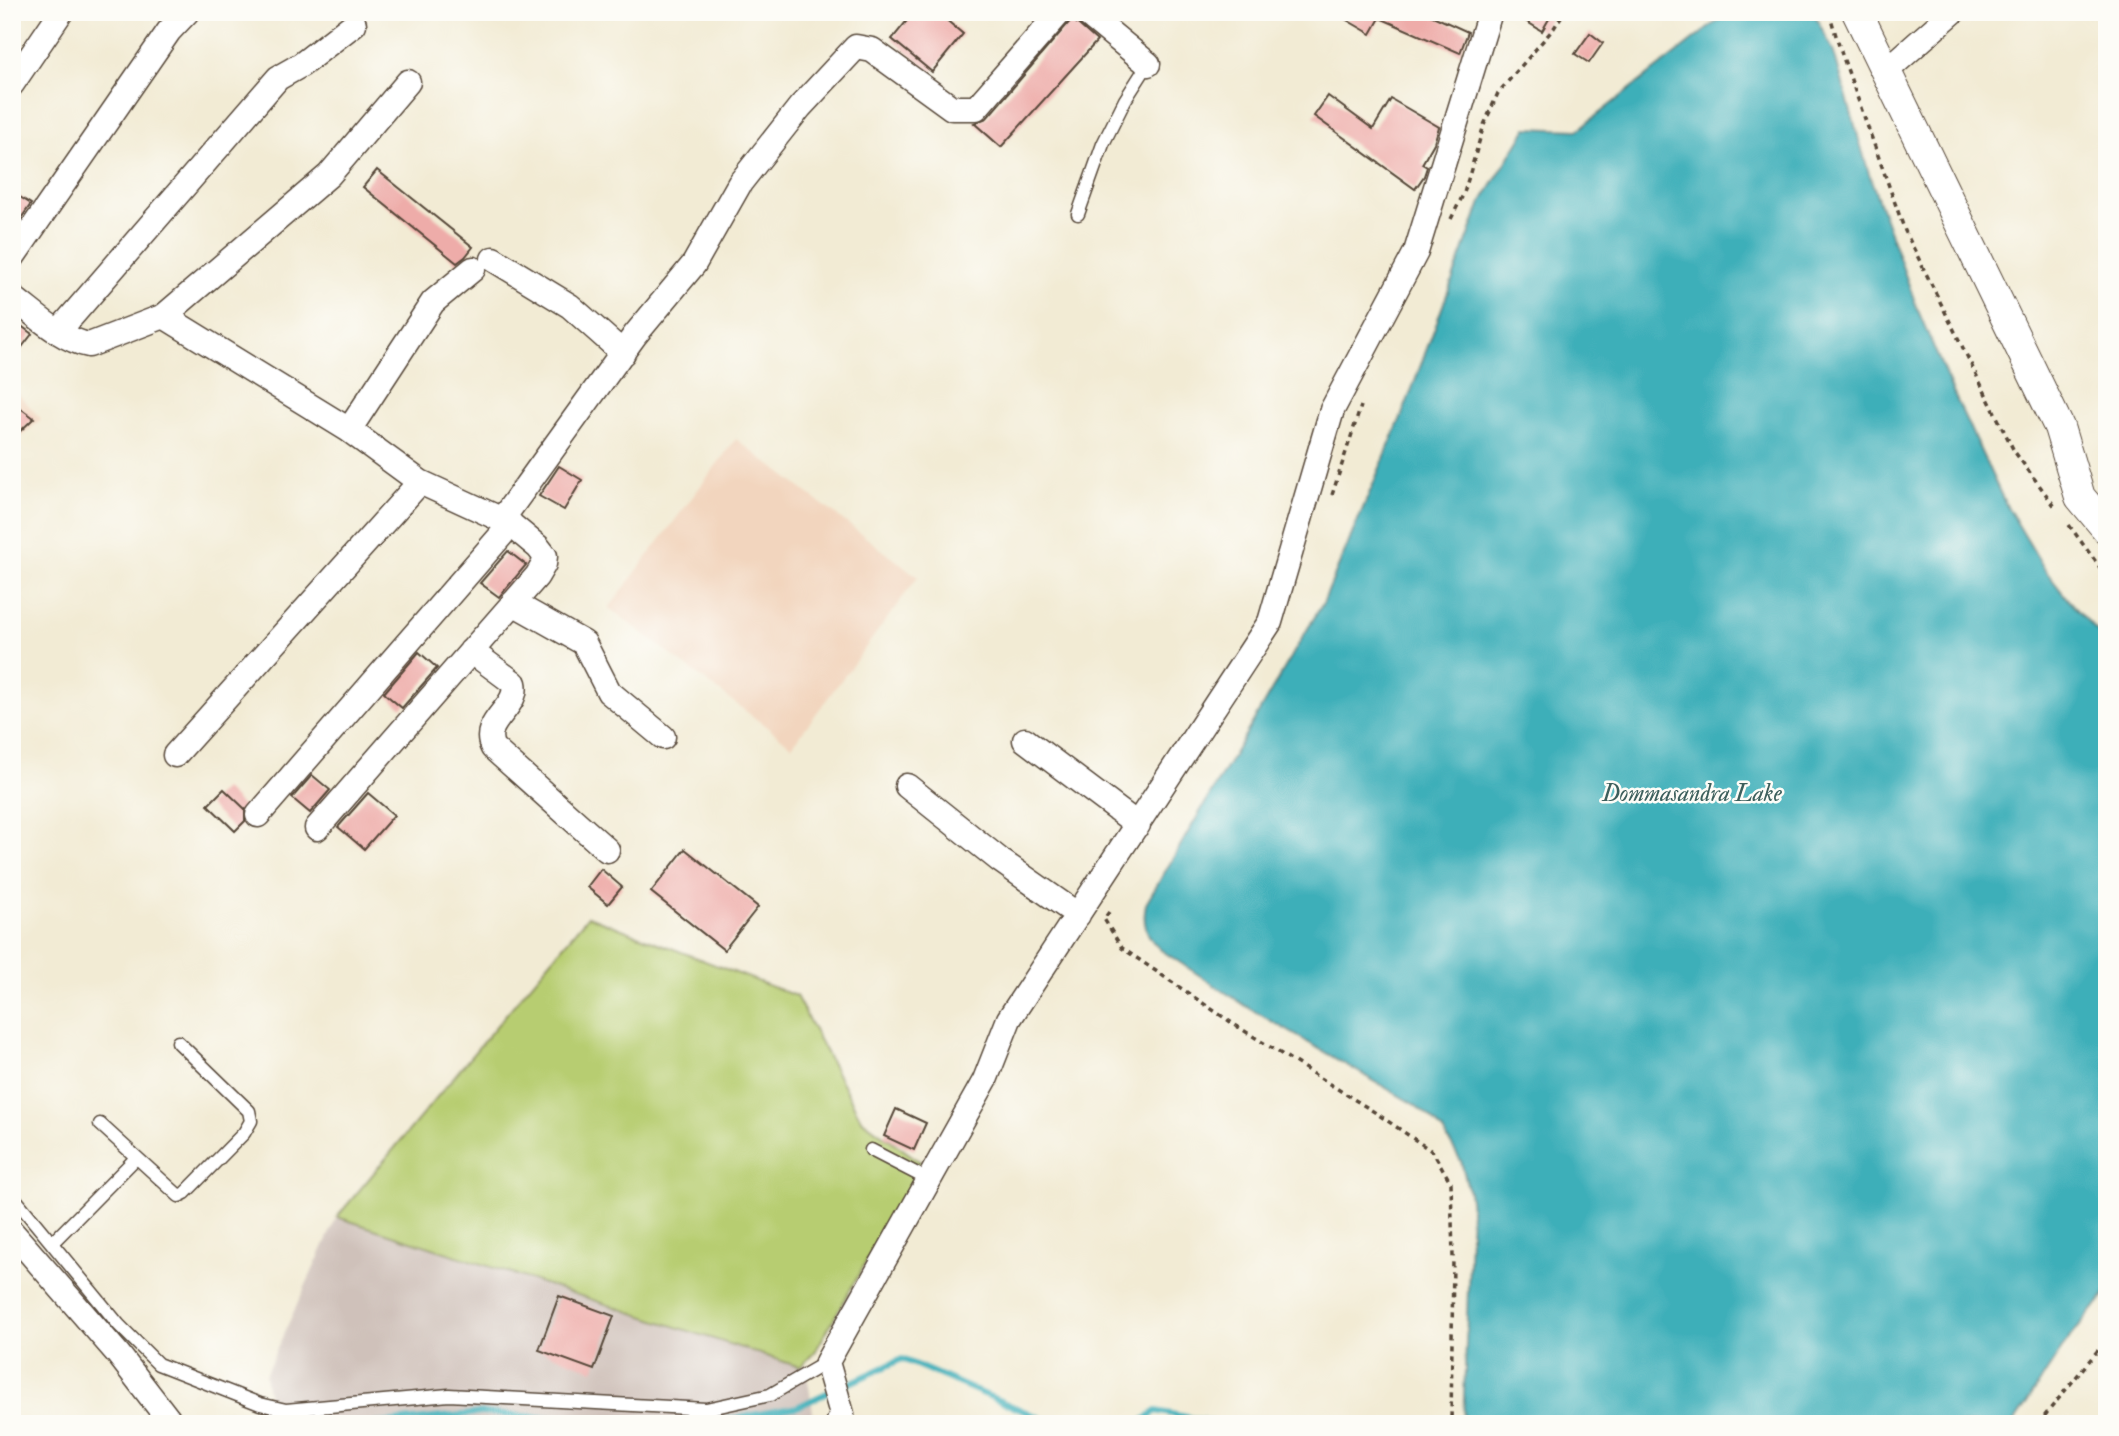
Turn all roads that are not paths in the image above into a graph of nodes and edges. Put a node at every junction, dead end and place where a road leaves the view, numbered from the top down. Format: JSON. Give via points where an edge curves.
{"nodes":[{"id":1,"x":61,"y":12,"type":"edge"},
{"id":2,"x":187,"y":12,"type":"edge"},
{"id":3,"x":1060,"y":12,"type":"edge"},
{"id":4,"x":1085,"y":12,"type":"edge"},
{"id":5,"x":1490,"y":12,"type":"edge"},
{"id":6,"x":1857,"y":12,"type":"edge"},
{"id":7,"x":1953,"y":12,"type":"edge"},
{"id":8,"x":354,"y":24,"type":"dead end"},
{"id":9,"x":1148,"y":64,"type":"joint"},
{"id":10,"x":1885,"y":72,"type":"junction"},
{"id":11,"x":408,"y":82,"type":"dead end"},
{"id":12,"x":12,"y":84,"type":"edge"},
{"id":13,"x":1078,"y":214,"type":"dead end"},
{"id":14,"x":12,"y":258,"type":"edge"},
{"id":15,"x":12,"y":297,"type":"edge"},
{"id":16,"x":164,"y":316,"type":"junction"},
{"id":17,"x":58,"y":331,"type":"junction"},
{"id":18,"x":623,"y":353,"type":"junction"},
{"id":19,"x":349,"y":430,"type":"junction"},
{"id":20,"x":420,"y":482,"type":"junction"},
{"id":21,"x":507,"y":521,"type":"junction"},
{"id":22,"x":2107,"y":529,"type":"edge"},
{"id":23,"x":513,"y":603,"type":"junction"},
{"id":24,"x":471,"y":651,"type":"junction"},
{"id":25,"x":663,"y":737,"type":"dead end"},
{"id":26,"x":1025,"y":740,"type":"dead end"},
{"id":27,"x":175,"y":755,"type":"dead end"},
{"id":28,"x":907,"y":786,"type":"dead end"},
{"id":29,"x":258,"y":816,"type":"dead end"},
{"id":30,"x":1138,"y":825,"type":"junction"},
{"id":31,"x":317,"y":828,"type":"dead end"},
{"id":32,"x":607,"y":850,"type":"dead end"},
{"id":33,"x":1078,"y":915,"type":"junction"},
{"id":34,"x":177,"y":1042,"type":"dead end"},
{"id":35,"x":100,"y":1124,"type":"dead end"},
{"id":36,"x":871,"y":1150,"type":"dead end"},
{"id":37,"x":136,"y":1158,"type":"junction"},
{"id":38,"x":929,"y":1180,"type":"junction"},
{"id":39,"x":12,"y":1195,"type":"edge"},
{"id":40,"x":12,"y":1232,"type":"edge"},
{"id":41,"x":52,"y":1243,"type":"junction"},
{"id":42,"x":827,"y":1362,"type":"junction"},
{"id":43,"x":172,"y":1424,"type":"edge"},
{"id":44,"x":838,"y":1424,"type":"edge"}],
"edges":[{"from":1,"to":12,"type":"street"},
{"from":2,"to":14,"type":"street","via":[[169,31]]},
{"from":3,"to":18,"type":"street","via":[[976,107],[965,110],[952,108],[872,50],[856,47],[800,107],[740,183],[694,264]]},
{"from":4,"to":9,"type":"street"},
{"from":5,"to":30,"type":"street","via":[[1416,252],[1332,410],[1270,622]]},
{"from":6,"to":10,"type":"street"},
{"from":7,"to":10,"type":"street"},
{"from":8,"to":17,"type":"street","via":[[278,78]]},
{"from":9,"to":13,"type":"lane","via":[[1102,144]]},
{"from":10,"to":22,"type":"street","via":[[2059,427],[2080,497]]},
{"from":11,"to":16,"type":"street","via":[[329,175]]},
{"from":15,"to":17,"type":"street"},
{"from":16,"to":17,"type":"street","via":[[89,345]]},
{"from":16,"to":19,"type":"street"},
{"from":18,"to":19,"type":"street","via":[[570,306],[483,264],[433,302]]},
{"from":18,"to":21,"type":"street"},
{"from":19,"to":20,"type":"street"},
{"from":20,"to":21,"type":"street"},
{"from":20,"to":27,"type":"street"},
{"from":21,"to":23,"type":"street","via":[[545,556],[537,576]]},
{"from":21,"to":29,"type":"street"},
{"from":23,"to":24,"type":"street"},
{"from":23,"to":25,"type":"street","via":[[584,643],[609,692]]},
{"from":24,"to":31,"type":"street"},
{"from":24,"to":32,"type":"street","via":[[516,689],[490,731],[493,748]]},
{"from":26,"to":30,"type":"street"},
{"from":28,"to":33,"type":"street"},
{"from":30,"to":33,"type":"street"},
{"from":33,"to":38,"type":"street","via":[[1009,1019],[985,1080]]},
{"from":34,"to":37,"type":"lane","via":[[249,1111],[251,1121],[179,1196]]},
{"from":35,"to":37,"type":"lane"},
{"from":36,"to":38,"type":"lane"},
{"from":37,"to":41,"type":"lane"},
{"from":38,"to":42,"type":"street"},
{"from":39,"to":41,"type":"lane"},
{"from":40,"to":43,"type":"street"},
{"from":41,"to":42,"type":"lane","via":[[119,1325],[158,1364],[286,1410],[449,1395],[706,1409],[770,1395]]},
{"from":42,"to":44,"type":"street","via":[[842,1414]]}]}
